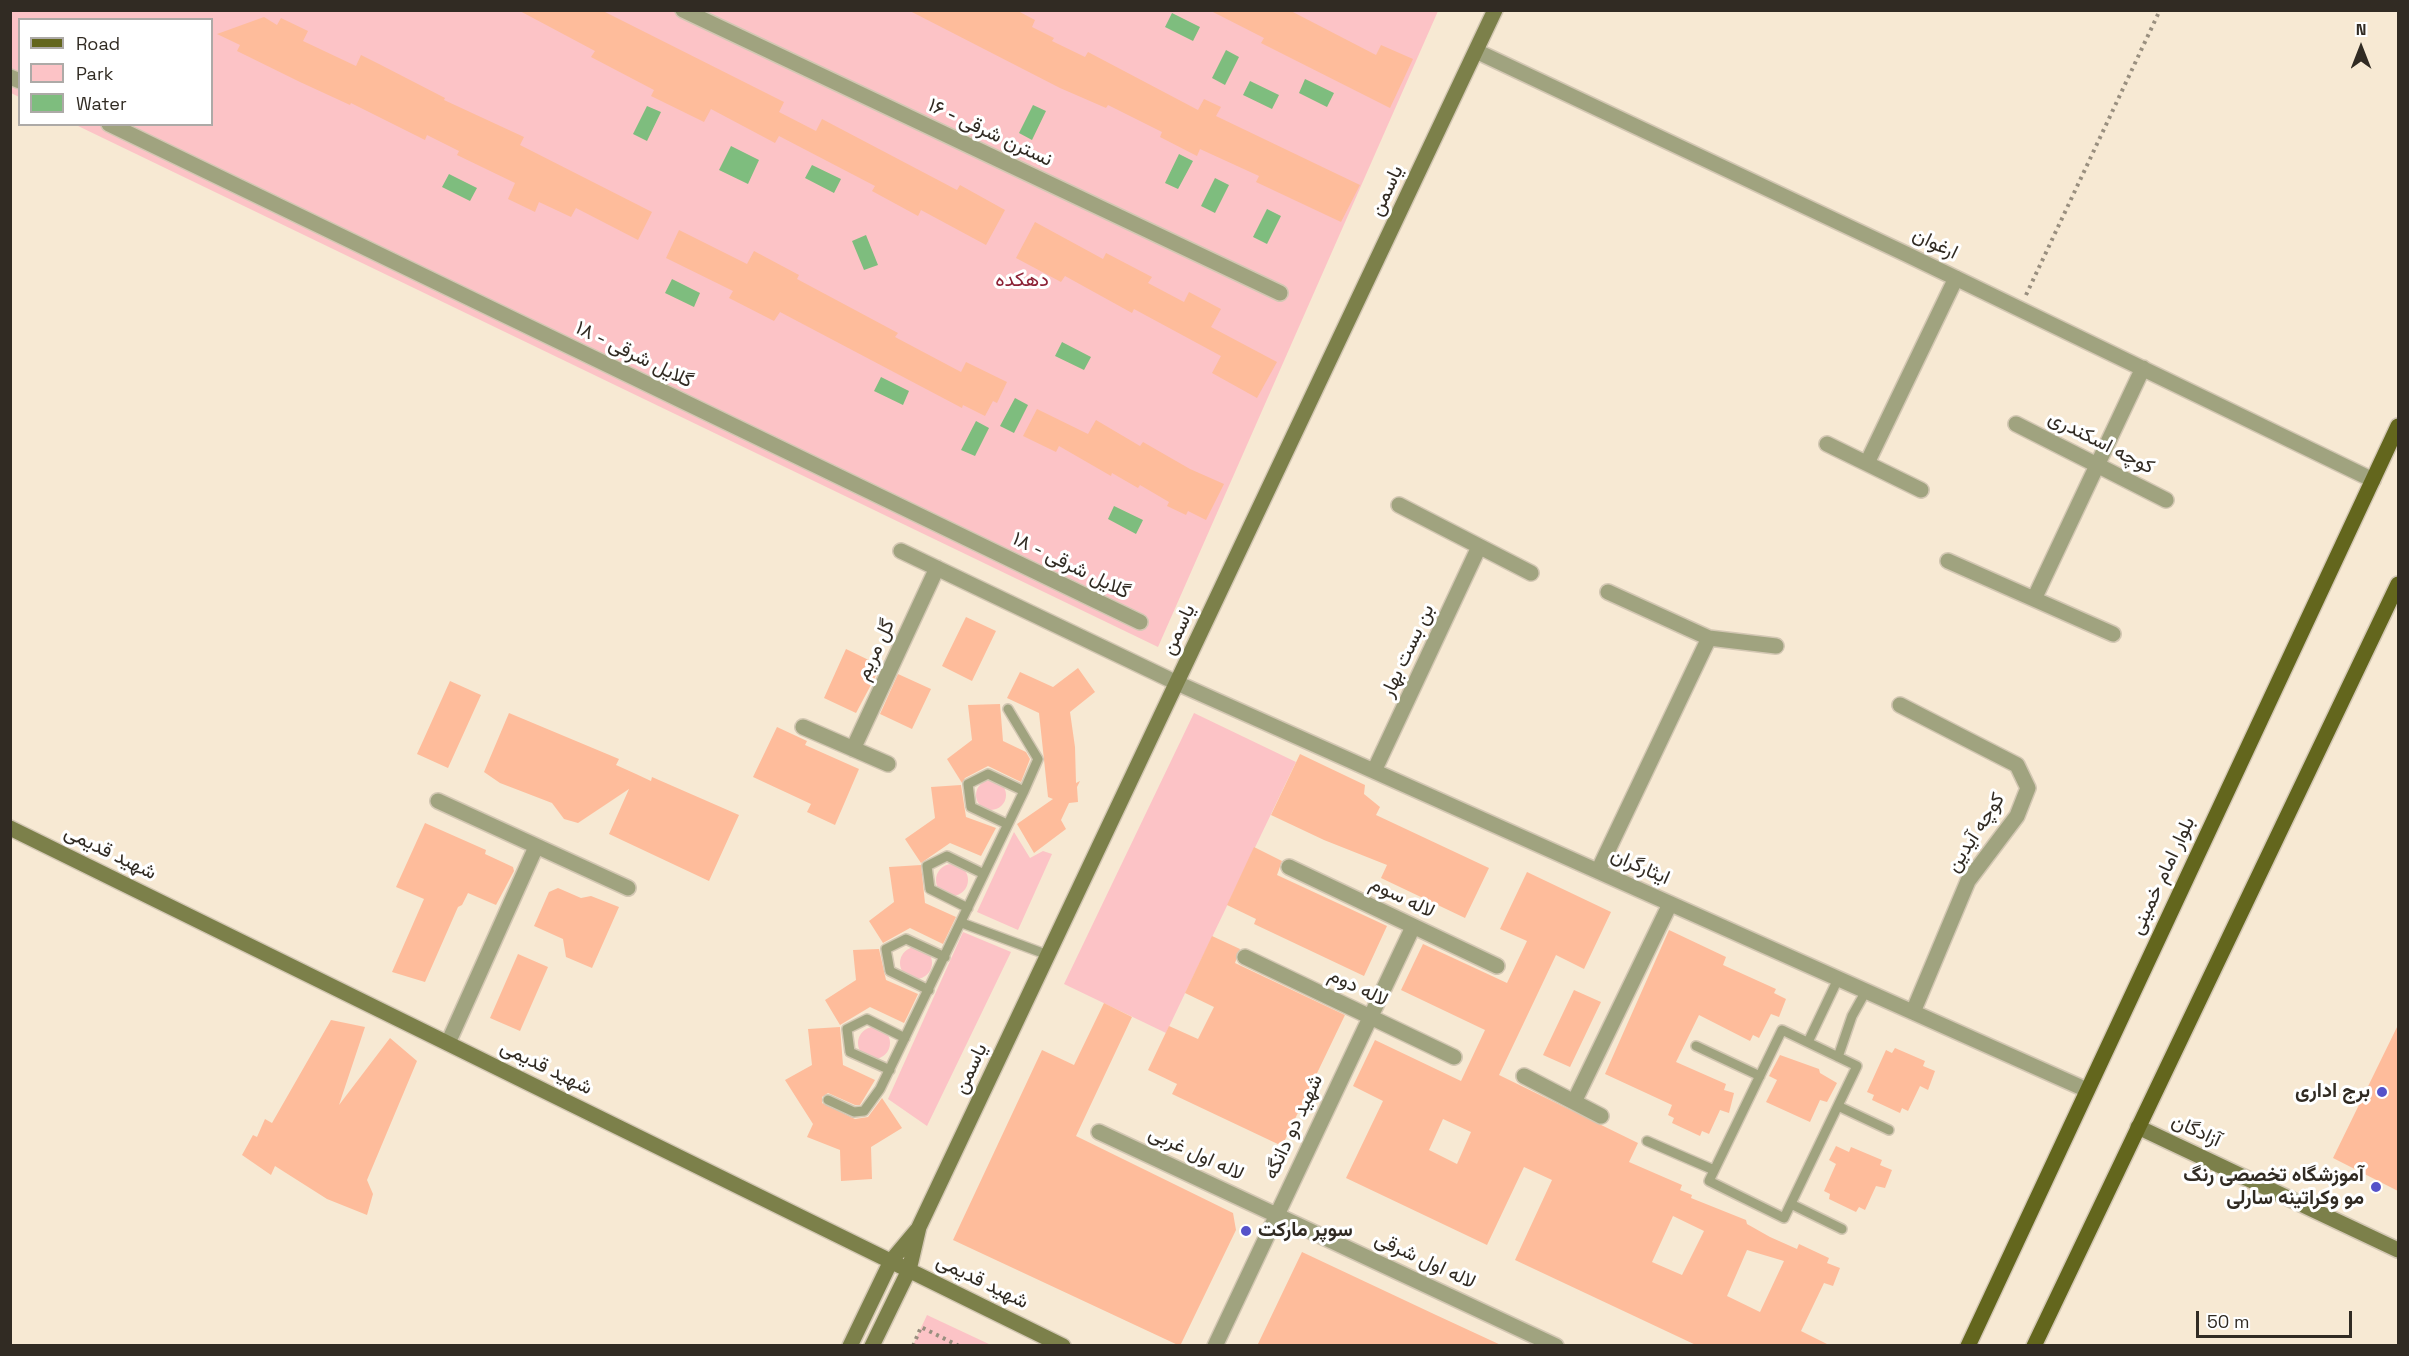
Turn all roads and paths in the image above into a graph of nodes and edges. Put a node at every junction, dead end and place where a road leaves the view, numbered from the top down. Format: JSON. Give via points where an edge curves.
{"nodes":[{"id":1,"x":683,"y":10,"type":"edge"},
{"id":2,"x":1495,"y":10,"type":"edge"},
{"id":3,"x":2160,"y":10,"type":"edge"},
{"id":4,"x":1476,"y":51,"type":"junction"},
{"id":5,"x":114,"y":126,"type":"edge"},
{"id":6,"x":1956,"y":278,"type":"junction"},
{"id":7,"x":1280,"y":293,"type":"dead end"},
{"id":8,"x":2019,"y":308,"type":"junction"},
{"id":9,"x":2143,"y":368,"type":"junction"},
{"id":10,"x":2016,"y":424,"type":"dead end"},
{"id":11,"x":2398,"y":426,"type":"edge"},
{"id":12,"x":1827,"y":444,"type":"dead end"},
{"id":13,"x":1867,"y":463,"type":"junction"},
{"id":14,"x":2097,"y":465,"type":"junction"},
{"id":15,"x":2373,"y":480,"type":"junction"},
{"id":16,"x":1921,"y":490,"type":"dead end"},
{"id":17,"x":2166,"y":500,"type":"dead end"},
{"id":18,"x":1400,"y":505,"type":"dead end"},
{"id":19,"x":1479,"y":548,"type":"junction"},
{"id":20,"x":901,"y":550,"type":"dead end"},
{"id":21,"x":1948,"y":561,"type":"dead end"},
{"id":22,"x":937,"y":568,"type":"junction"},
{"id":23,"x":1531,"y":573,"type":"dead end"},
{"id":24,"x":2398,"y":584,"type":"edge"},
{"id":25,"x":1608,"y":592,"type":"dead end"},
{"id":26,"x":2034,"y":599,"type":"junction"},
{"id":27,"x":1140,"y":622,"type":"dead end"},
{"id":28,"x":2113,"y":634,"type":"dead end"},
{"id":29,"x":1709,"y":638,"type":"junction"},
{"id":30,"x":1776,"y":646,"type":"dead end"},
{"id":31,"x":1177,"y":683,"type":"junction"},
{"id":32,"x":1900,"y":705,"type":"dead end"},
{"id":33,"x":1008,"y":709,"type":"dead end"},
{"id":34,"x":803,"y":727,"type":"dead end"},
{"id":35,"x":853,"y":749,"type":"junction"},
{"id":36,"x":888,"y":764,"type":"dead end"},
{"id":37,"x":1374,"y":771,"type":"junction"},
{"id":38,"x":1024,"y":791,"type":"junction"},
{"id":39,"x":438,"y":801,"type":"dead end"},
{"id":40,"x":1007,"y":824,"type":"junction"},
{"id":41,"x":10,"y":828,"type":"edge"},
{"id":42,"x":536,"y":847,"type":"junction"},
{"id":43,"x":1289,"y":867,"type":"dead end"},
{"id":44,"x":1598,"y":871,"type":"junction"},
{"id":45,"x":984,"y":874,"type":"junction"},
{"id":46,"x":628,"y":888,"type":"dead end"},
{"id":47,"x":1670,"y":904,"type":"junction"},
{"id":48,"x":968,"y":908,"type":"junction"},
{"id":49,"x":962,"y":923,"type":"junction"},
{"id":50,"x":1413,"y":927,"type":"junction"},
{"id":51,"x":1048,"y":955,"type":"junction"},
{"id":52,"x":945,"y":957,"type":"junction"},
{"id":53,"x":1245,"y":957,"type":"dead end"},
{"id":54,"x":1497,"y":966,"type":"dead end"},
{"id":55,"x":1838,"y":979,"type":"junction"},
{"id":56,"x":929,"y":990,"type":"junction"},
{"id":57,"x":1866,"y":991,"type":"junction"},
{"id":58,"x":1913,"y":1012,"type":"junction"},
{"id":59,"x":1370,"y":1016,"type":"junction"},
{"id":60,"x":905,"y":1038,"type":"junction"},
{"id":61,"x":1808,"y":1042,"type":"junction"},
{"id":62,"x":448,"y":1043,"type":"junction"},
{"id":63,"x":1696,"y":1046,"type":"dead end"},
{"id":64,"x":1454,"y":1057,"type":"dead end"},
{"id":65,"x":1838,"y":1057,"type":"junction"},
{"id":66,"x":890,"y":1071,"type":"junction"},
{"id":67,"x":1524,"y":1076,"type":"dead end"},
{"id":68,"x":1760,"y":1076,"type":"junction"},
{"id":69,"x":2086,"y":1090,"type":"junction"},
{"id":70,"x":828,"y":1100,"type":"dead end"},
{"id":71,"x":1574,"y":1102,"type":"junction"},
{"id":72,"x":1838,"y":1106,"type":"junction"},
{"id":73,"x":1601,"y":1116,"type":"dead end"},
{"id":74,"x":2138,"y":1127,"type":"junction"},
{"id":75,"x":1889,"y":1131,"type":"dead end"},
{"id":76,"x":1099,"y":1132,"type":"dead end"},
{"id":77,"x":1647,"y":1141,"type":"dead end"},
{"id":78,"x":1714,"y":1170,"type":"junction"},
{"id":79,"x":1791,"y":1204,"type":"junction"},
{"id":80,"x":1276,"y":1215,"type":"junction"},
{"id":81,"x":919,"y":1227,"type":"junction"},
{"id":82,"x":1842,"y":1229,"type":"dead end"},
{"id":83,"x":2398,"y":1250,"type":"edge"},
{"id":84,"x":891,"y":1261,"type":"junction"},
{"id":85,"x":909,"y":1270,"type":"junction"},
{"id":86,"x":850,"y":1346,"type":"edge"},
{"id":87,"x":872,"y":1346,"type":"edge"},
{"id":88,"x":913,"y":1346,"type":"edge"},
{"id":89,"x":959,"y":1346,"type":"edge"},
{"id":90,"x":1063,"y":1346,"type":"edge"},
{"id":91,"x":1215,"y":1346,"type":"edge"},
{"id":92,"x":1556,"y":1346,"type":"edge"},
{"id":93,"x":1968,"y":1346,"type":"edge"},
{"id":94,"x":2034,"y":1346,"type":"edge"}],
"edges":[{"from":1,"to":7,"type":"street","name":"نسترن شرقی - ۱۶"},
{"from":2,"to":4,"type":"street","name":"یاسمن"},
{"from":3,"to":8,"type":"path"},
{"from":4,"to":6,"type":"street","name":"ارغوان"},
{"from":4,"to":31,"type":"street","name":"یاسمن"},
{"from":5,"to":27,"type":"street","name":"گلایل شرقی - ۱۸"},
{"from":6,"to":8,"type":"street","name":"ارغوان"},
{"from":6,"to":13,"type":"street"},
{"from":8,"to":9,"type":"street","name":"ارغوان"},
{"from":9,"to":14,"type":"street"},
{"from":9,"to":15,"type":"street","name":"ارغوان"},
{"from":10,"to":14,"type":"street","name":"کوچه اسکندری"},
{"from":11,"to":15,"type":"main road","name":"بلوار امام خمینی"},
{"from":12,"to":13,"type":"street"},
{"from":13,"to":16,"type":"street"},
{"from":14,"to":17,"type":"street","name":"کوچه اسکندری"},
{"from":14,"to":26,"type":"street"},
{"from":15,"to":69,"type":"main road","name":"بلوار امام خمینی"},
{"from":18,"to":19,"type":"street"},
{"from":19,"to":23,"type":"street"},
{"from":19,"to":37,"type":"street","name":"بن بست بهار"},
{"from":20,"to":22,"type":"street","name":"ایثارگران"},
{"from":21,"to":26,"type":"street"},
{"from":22,"to":31,"type":"street","name":"ایثارگران"},
{"from":22,"to":35,"type":"street","name":"گل مریم"},
{"from":24,"to":74,"type":"main road"},
{"from":25,"to":29,"type":"street"},
{"from":26,"to":28,"type":"street"},
{"from":29,"to":30,"type":"street"},
{"from":29,"to":44,"type":"street"},
{"from":31,"to":37,"type":"street","name":"ایثارگران"},
{"from":31,"to":51,"type":"street","name":"یاسمن"},
{"from":32,"to":58,"type":"street","name":"کوچه آیدین","via":[[2017,765],[2028,788],[2017,816],[1968,881]]},
{"from":33,"to":38,"type":"lane","via":[[1038,759]]},
{"from":34,"to":35,"type":"street"},
{"from":35,"to":36,"type":"street"},
{"from":37,"to":44,"type":"street","name":"ایثارگران"},
{"from":38,"to":40,"type":"lane"},
{"from":38,"to":40,"type":"lane","via":[[988,774],[968,784],[971,807]]},
{"from":39,"to":42,"type":"street"},
{"from":40,"to":45,"type":"lane"},
{"from":41,"to":62,"type":"street","name":"شهید قدیمی"},
{"from":42,"to":46,"type":"street"},
{"from":42,"to":62,"type":"street"},
{"from":43,"to":50,"type":"street","name":"لاله سوم"},
{"from":44,"to":47,"type":"street","name":"ایثارگران"},
{"from":45,"to":48,"type":"lane"},
{"from":45,"to":48,"type":"lane","via":[[947,856],[927,866],[930,889]]},
{"from":47,"to":55,"type":"street","name":"ایثارگران"},
{"from":47,"to":71,"type":"street"},
{"from":48,"to":49,"type":"lane"},
{"from":49,"to":51,"type":"lane"},
{"from":49,"to":52,"type":"lane"},
{"from":50,"to":54,"type":"street","name":"لاله سوم"},
{"from":50,"to":59,"type":"street","name":"شهید دو دانگه"},
{"from":51,"to":81,"type":"street","name":"یاسمن"},
{"from":52,"to":56,"type":"lane"},
{"from":52,"to":56,"type":"lane","via":[[906,939],[886,949],[890,971]]},
{"from":53,"to":59,"type":"street","name":"لاله دوم"},
{"from":55,"to":57,"type":"street","name":"ایثارگران"},
{"from":55,"to":61,"type":"lane"},
{"from":56,"to":60,"type":"lane"},
{"from":57,"to":58,"type":"street","name":"ایثارگران"},
{"from":57,"to":65,"type":"lane","via":[[1852,1016]]},
{"from":58,"to":69,"type":"street","name":"ایثارگران"},
{"from":59,"to":64,"type":"street","name":"لاله دوم"},
{"from":59,"to":80,"type":"street","name":"شهید دو دانگه"},
{"from":60,"to":66,"type":"lane"},
{"from":60,"to":66,"type":"lane","via":[[867,1019],[847,1029],[850,1052]]},
{"from":61,"to":65,"type":"lane"},
{"from":61,"to":68,"type":"lane","via":[[1782,1030]]},
{"from":62,"to":84,"type":"street","name":"شهید قدیمی"},
{"from":63,"to":68,"type":"lane"},
{"from":65,"to":72,"type":"lane","via":[[1857,1066]]},
{"from":66,"to":70,"type":"lane","via":[[864,1111],[854,1112]]},
{"from":67,"to":71,"type":"street"},
{"from":68,"to":78,"type":"lane"},
{"from":69,"to":93,"type":"main road","name":"بلوار امام خمینی"},
{"from":71,"to":73,"type":"street"},
{"from":72,"to":75,"type":"lane"},
{"from":72,"to":79,"type":"lane"},
{"from":74,"to":83,"type":"street","name":"آزادگان"},
{"from":74,"to":94,"type":"main road"},
{"from":76,"to":80,"type":"street","name":"لاله اول غربی"},
{"from":77,"to":78,"type":"lane"},
{"from":78,"to":79,"type":"lane","via":[[1709,1181],[1784,1218]]},
{"from":79,"to":82,"type":"lane"},
{"from":80,"to":91,"type":"street","name":"شهید دو دانگه"},
{"from":80,"to":92,"type":"street","name":"لاله اول شرقی"},
{"from":81,"to":84,"type":"street","name":"یاسمن"},
{"from":81,"to":85,"type":"street","name":"یاسمن"},
{"from":84,"to":85,"type":"street","name":"شهید قدیمی"},
{"from":84,"to":86,"type":"street","name":"یاسمن"},
{"from":85,"to":87,"type":"street","name":"یاسمن"},
{"from":85,"to":90,"type":"street","name":"شهید قدیمی"},
{"from":88,"to":89,"type":"path","via":[[921,1327]]}]}
